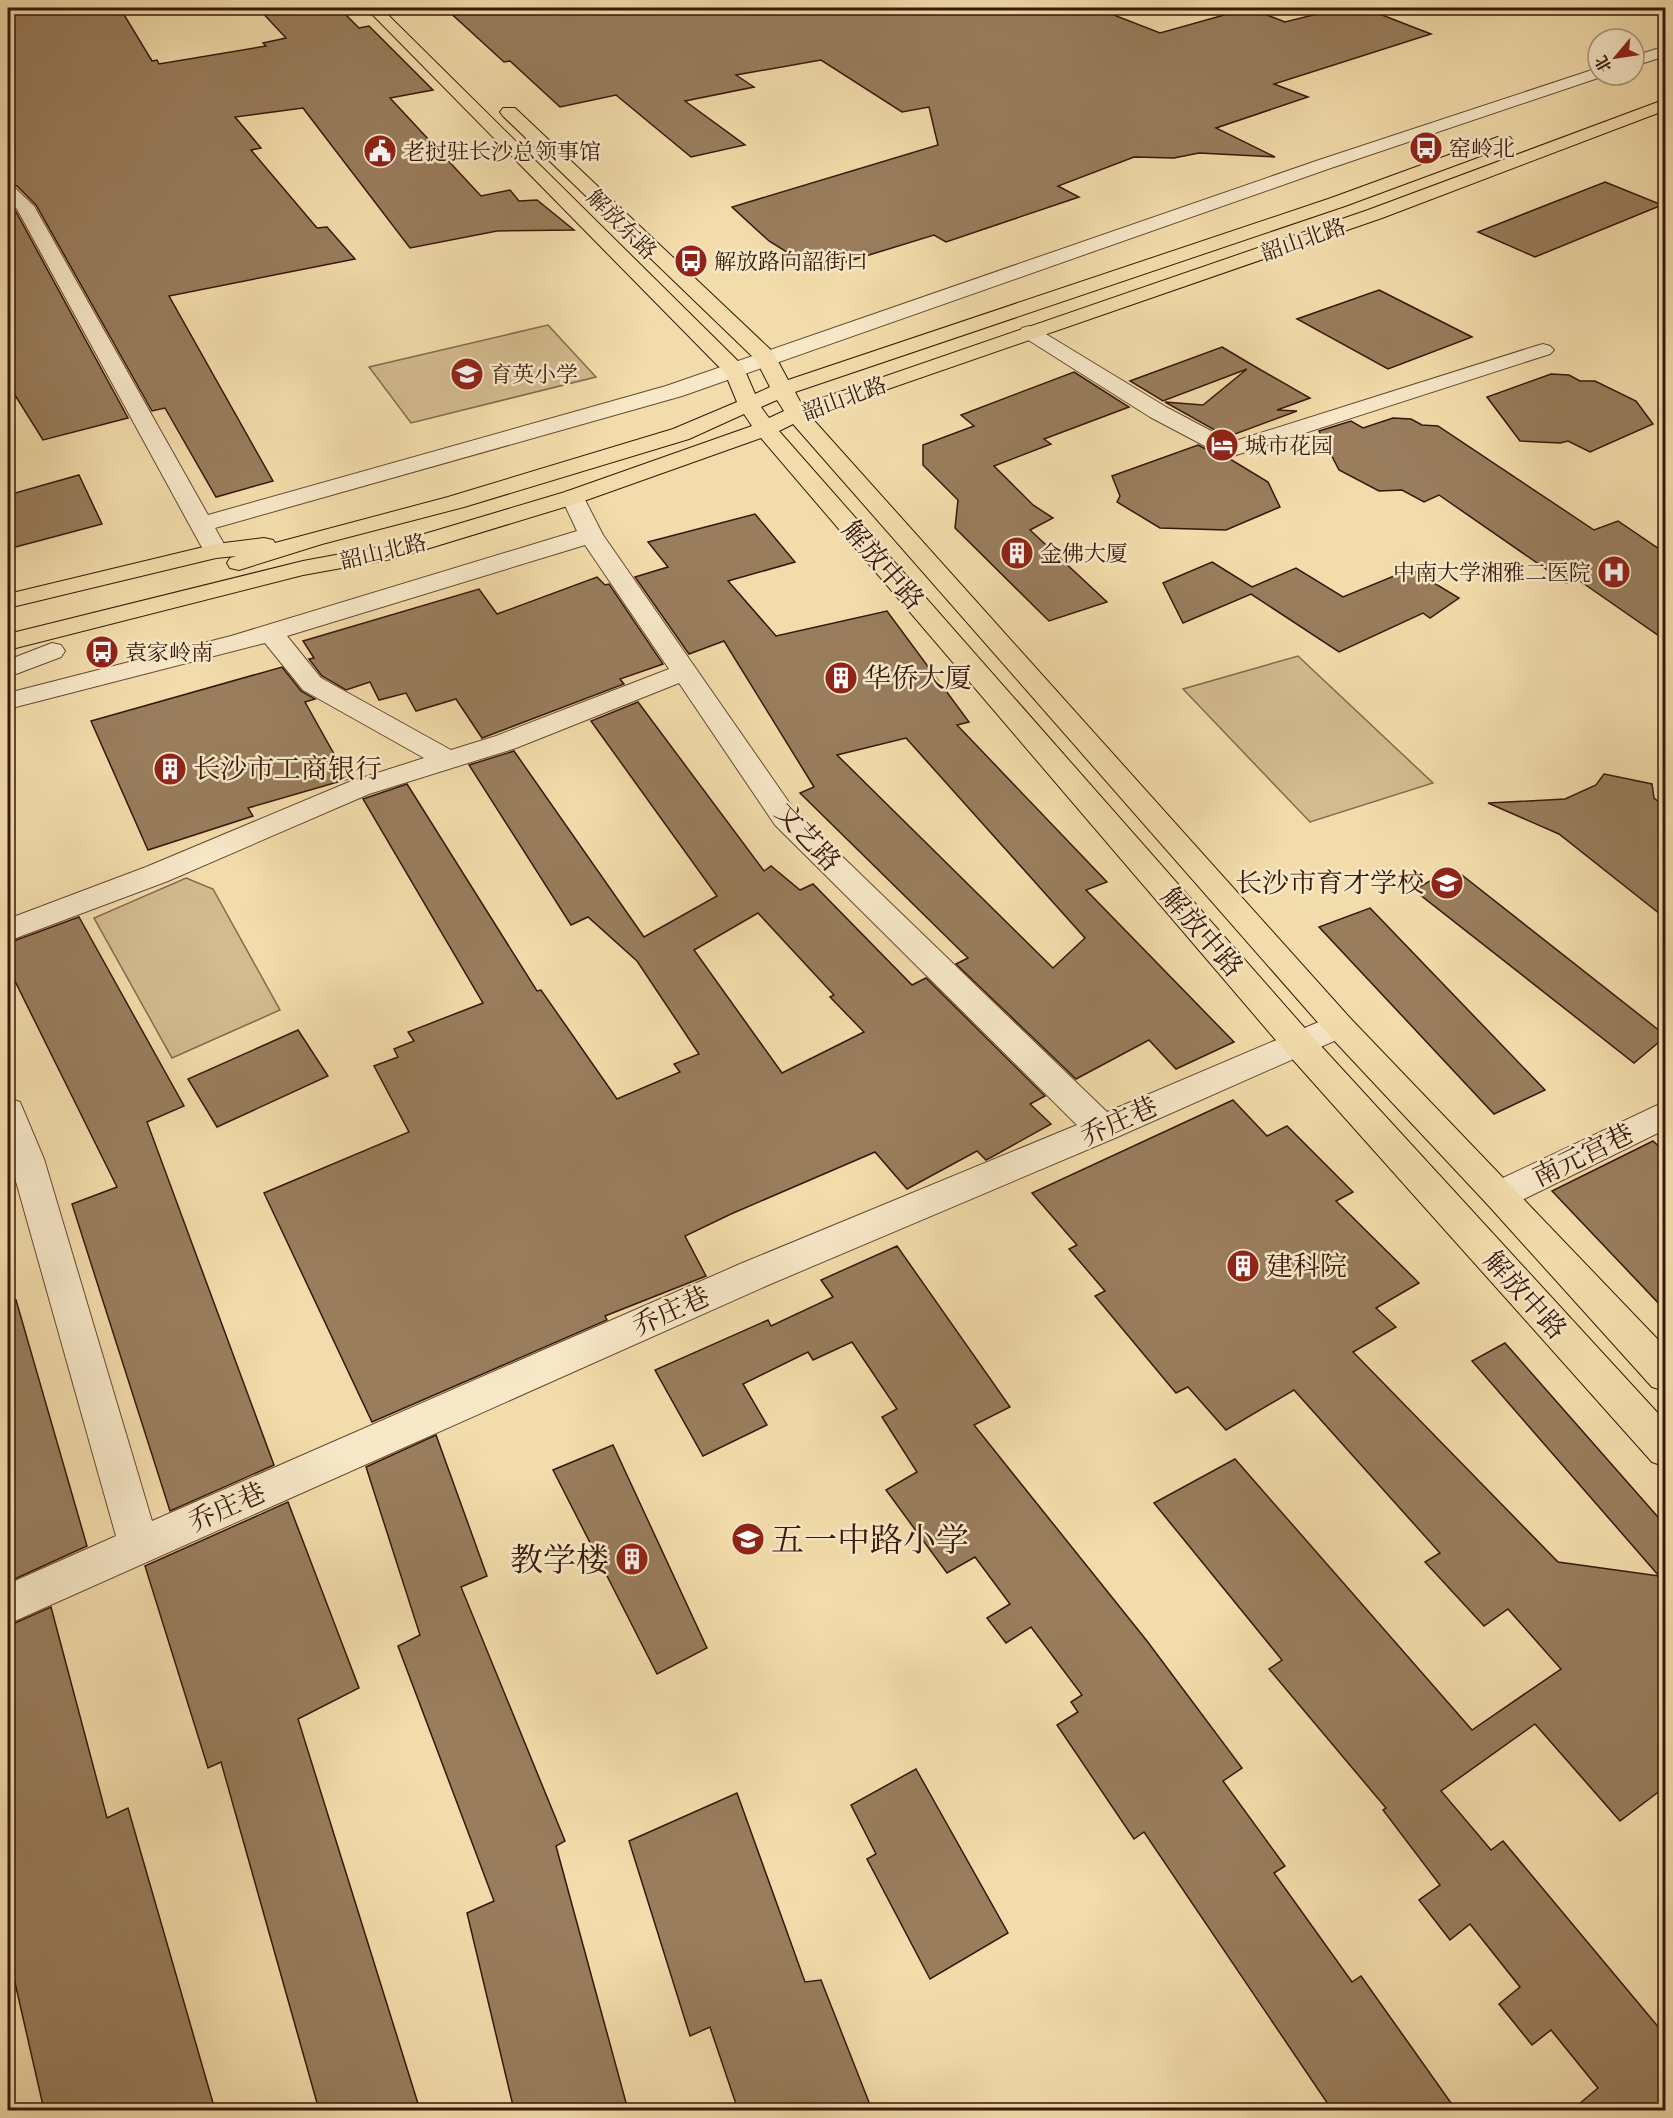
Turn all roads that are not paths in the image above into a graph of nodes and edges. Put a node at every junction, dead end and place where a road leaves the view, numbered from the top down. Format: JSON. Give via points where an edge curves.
{"nodes":[{"id":1,"x":374,"y":8,"type":"edge"},
{"id":2,"x":1665,"y":51,"type":"edge"},
{"id":3,"x":1646,"y":57,"type":"edge"},
{"id":4,"x":1586,"y":77,"type":"edge"},
{"id":5,"x":493,"y":97,"type":"dead end"},
{"id":6,"x":1665,"y":104,"type":"edge"},
{"id":7,"x":1524,"y":134,"type":"dead end"},
{"id":8,"x":8,"y":192,"type":"edge"},
{"id":9,"x":1029,"y":332,"type":"junction"},
{"id":10,"x":1542,"y":350,"type":"dead end"},
{"id":11,"x":765,"y":357,"type":"junction"},
{"id":12,"x":735,"y":371,"type":"junction"},
{"id":13,"x":790,"y":402,"type":"junction"},
{"id":14,"x":757,"y":417,"type":"junction"},
{"id":15,"x":573,"y":497,"type":"junction"},
{"id":16,"x":201,"y":525,"type":"junction"},
{"id":17,"x":591,"y":535,"type":"junction"},
{"id":18,"x":313,"y":539,"type":"junction"},
{"id":19,"x":216,"y":551,"type":"junction"},
{"id":20,"x":388,"y":553,"type":"junction"},
{"id":21,"x":41,"y":593,"type":"joint"},
{"id":22,"x":8,"y":599,"type":"edge"},
{"id":23,"x":8,"y":621,"type":"edge"},
{"id":24,"x":270,"y":633,"type":"junction"},
{"id":25,"x":8,"y":642,"type":"edge"},
{"id":26,"x":52,"y":651,"type":"junction"},
{"id":27,"x":8,"y":662,"type":"edge"},
{"id":28,"x":8,"y":669,"type":"edge"},
{"id":29,"x":684,"y":672,"type":"junction"},
{"id":30,"x":8,"y":701,"type":"edge"},
{"id":31,"x":448,"y":760,"type":"junction"},
{"id":32,"x":8,"y":930,"type":"edge"},
{"id":33,"x":1339,"y":1026,"type":"junction"},
{"id":34,"x":1298,"y":1043,"type":"junction"},
{"id":35,"x":8,"y":1111,"type":"edge"},
{"id":36,"x":1665,"y":1114,"type":"edge"},
{"id":37,"x":1102,"y":1129,"type":"junction"},
{"id":38,"x":1500,"y":1195,"type":"junction"},
{"id":39,"x":1665,"y":1375,"type":"edge"},
{"id":40,"x":1665,"y":1449,"type":"edge"},
{"id":41,"x":139,"y":1546,"type":"junction"},
{"id":42,"x":8,"y":1604,"type":"edge"}],
"edges":[{"from":1,"to":12,"type":"main road","name":"解放东路"},
{"from":2,"to":3,"type":"street"},
{"from":4,"to":11,"type":"street"},
{"from":5,"to":11,"type":"main road","name":"解放东路"},
{"from":6,"to":9,"type":"main road","name":"韶山北路","via":[[1375,214]]},
{"from":7,"to":13,"type":"main road","name":"韶山北路"},
{"from":8,"to":16,"type":"street","via":[[25,206]]},
{"from":9,"to":10,"type":"street","via":[[1158,412],[1230,450]]},
{"from":9,"to":13,"type":"main road","name":"韶山北路"},
{"from":11,"to":12,"type":"street"},
{"from":11,"to":13,"type":"main road","name":"解放东路"},
{"from":12,"to":14,"type":"main road","name":"解放东路"},
{"from":12,"to":16,"type":"street"},
{"from":13,"to":14,"type":"main road","name":"韶山北路"},
{"from":13,"to":33,"type":"main road","name":"解放中路"},
{"from":14,"to":15,"type":"main road","name":"韶山北路"},
{"from":14,"to":18,"type":"main road","name":"韶山北路","via":[[681,434],[456,502]]},
{"from":14,"to":34,"type":"main road","name":"解放中路"},
{"from":15,"to":17,"type":"street","name":"文艺路"},
{"from":15,"to":20,"type":"main road","name":"韶山北路"},
{"from":16,"to":19,"type":"street"},
{"from":17,"to":24,"type":"street"},
{"from":17,"to":29,"type":"street","name":"文艺路"},
{"from":18,"to":19,"type":"main road"},
{"from":18,"to":23,"type":"main road","name":"韶山北路","via":[[225,568]]},
{"from":19,"to":21,"type":"main road"},
{"from":20,"to":25,"type":"main road","name":"韶山北路","via":[[303,568]]},
{"from":20,"to":26,"type":"main road","via":[[309,585]]},
{"from":21,"to":22,"type":"street"},
{"from":24,"to":30,"type":"street"},
{"from":24,"to":31,"type":"street","via":[[312,684]]},
{"from":26,"to":27,"type":"main road"},
{"from":26,"to":28,"type":"street"},
{"from":29,"to":31,"type":"street","via":[[506,742]]},
{"from":29,"to":37,"type":"street","name":"文艺路","via":[[785,818]]},
{"from":31,"to":32,"type":"street","via":[[359,788],[157,874]]},
{"from":33,"to":34,"type":"street","name":"乔庄巷"},
{"from":33,"to":38,"type":"main road","name":"解放中路"},
{"from":34,"to":37,"type":"street","name":"乔庄巷"},
{"from":34,"to":40,"type":"main road","name":"解放中路"},
{"from":35,"to":41,"type":"street","via":[[27,1159]]},
{"from":36,"to":38,"type":"street","name":"南元宫巷"},
{"from":37,"to":41,"type":"street","name":"乔庄巷","via":[[753,1275]]},
{"from":38,"to":39,"type":"main road","name":"解放中路"},
{"from":41,"to":42,"type":"street","name":"乔庄巷"}]}
